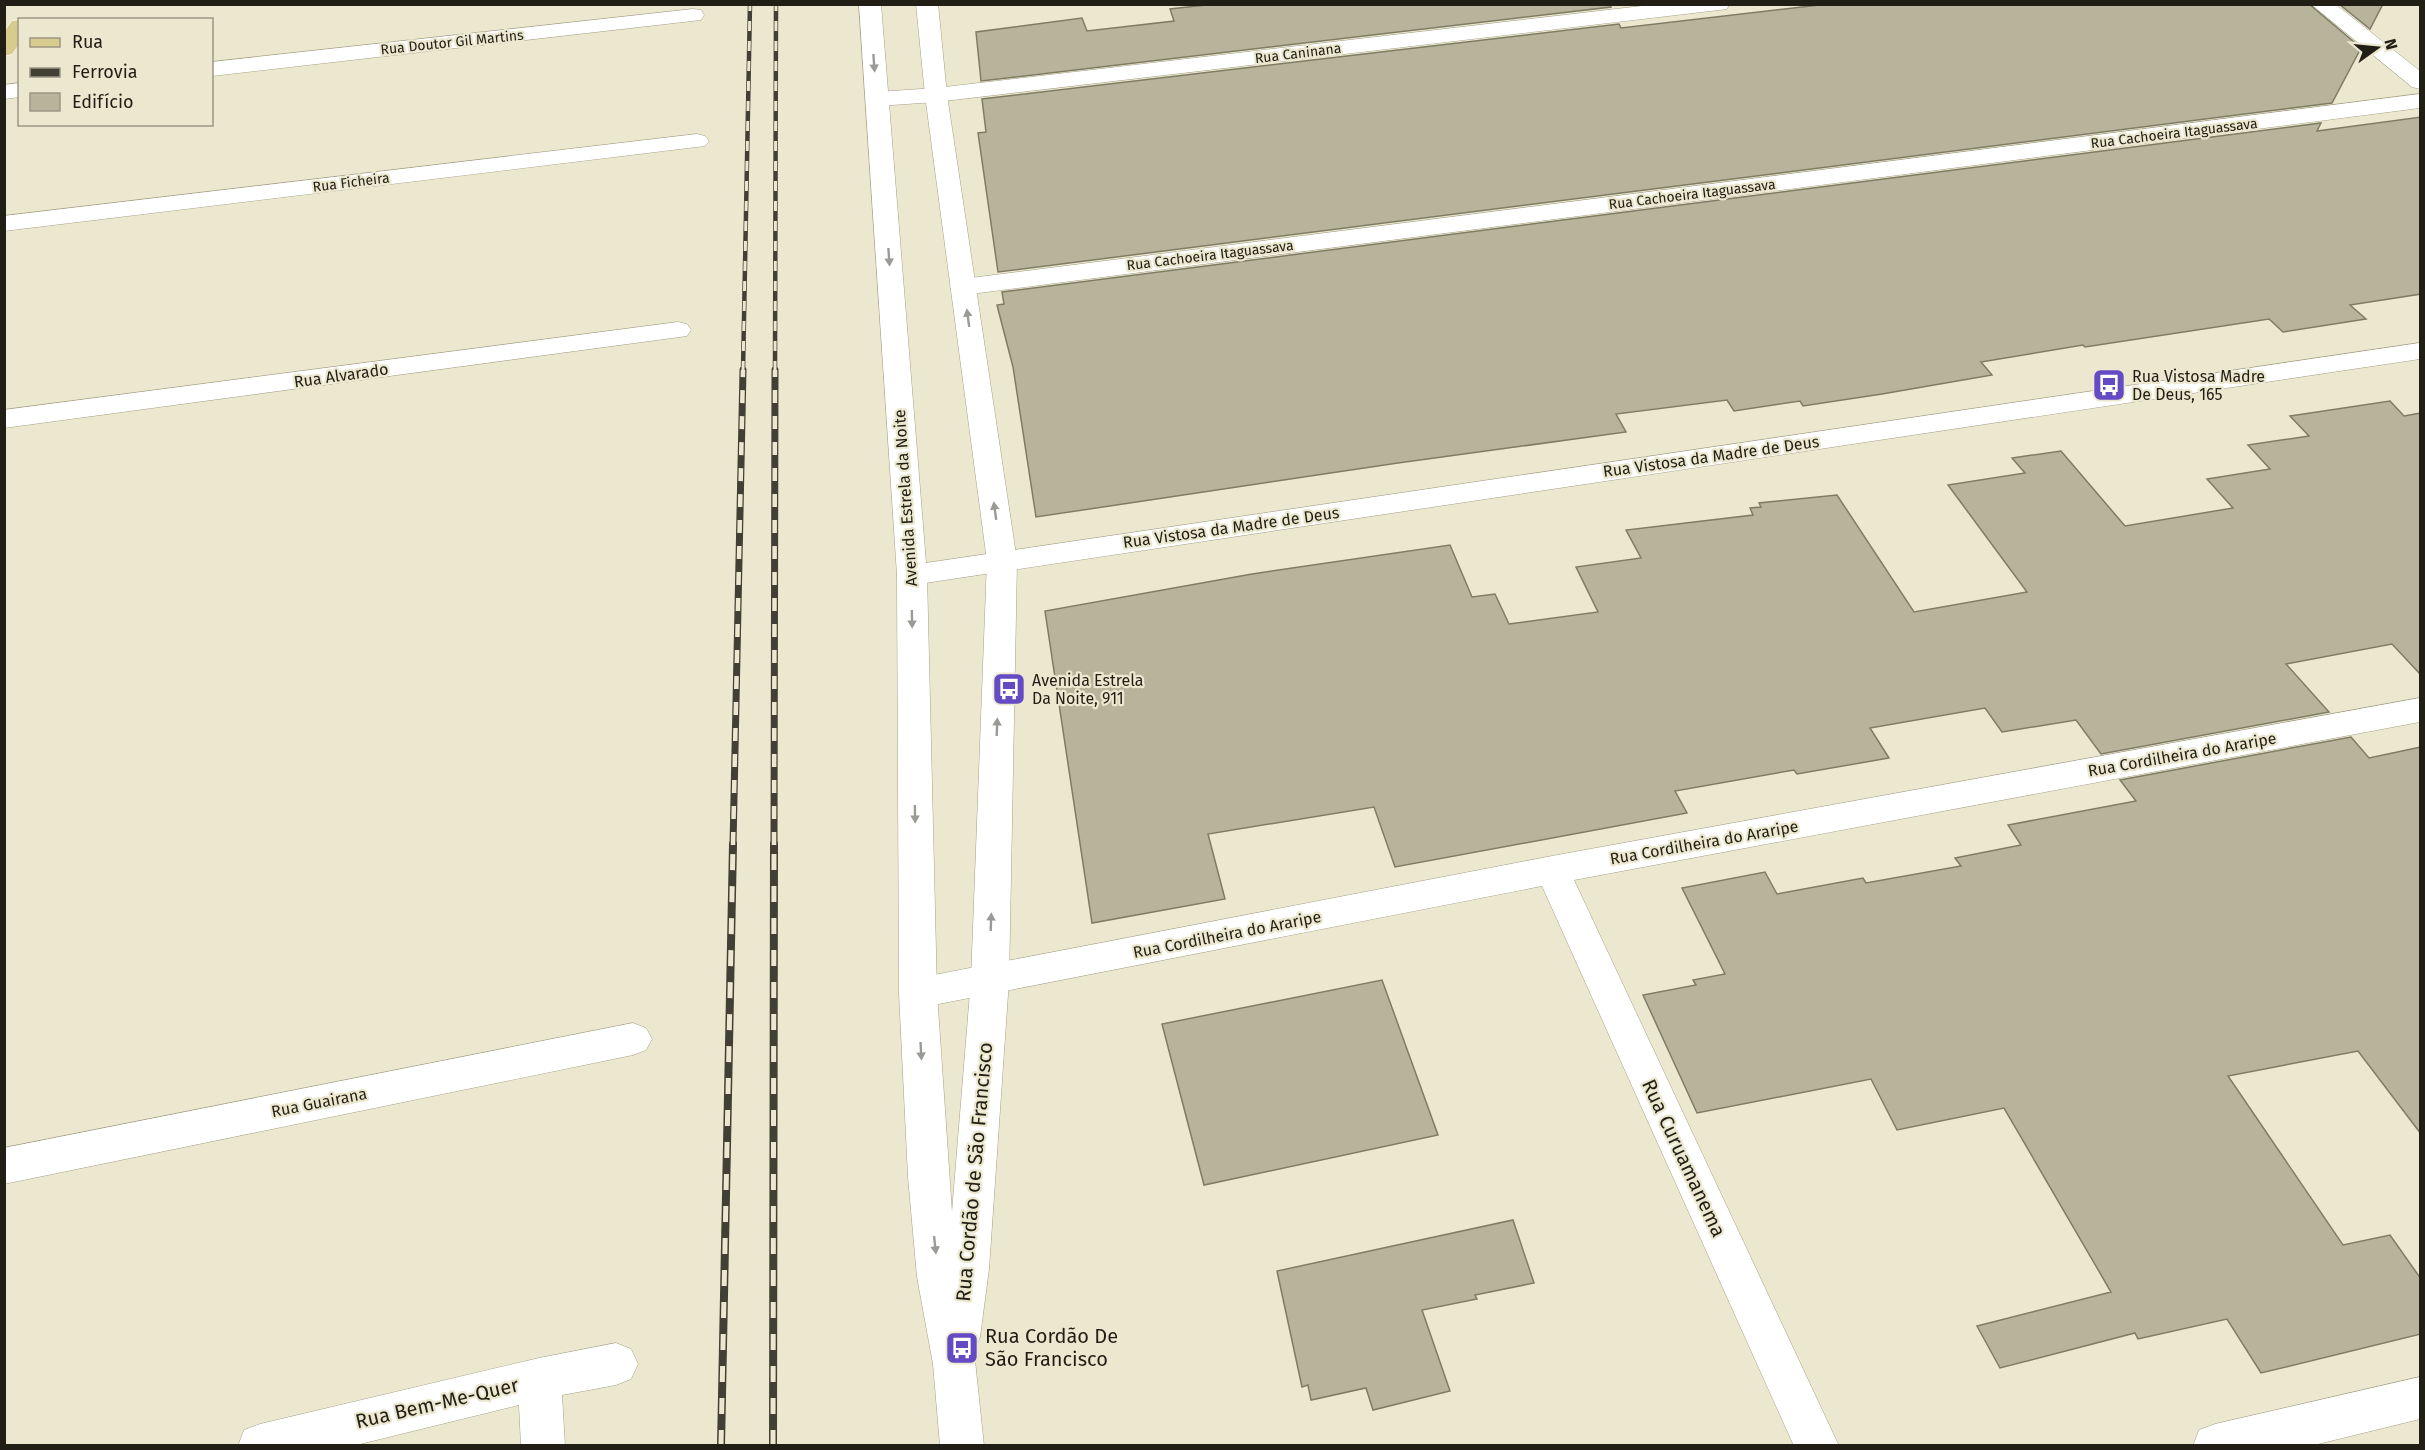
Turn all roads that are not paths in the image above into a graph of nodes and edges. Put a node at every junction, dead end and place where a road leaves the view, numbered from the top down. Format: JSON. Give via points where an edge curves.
{"nodes":[{"id":1,"x":870,"y":4,"type":"edge"},
{"id":2,"x":927,"y":4,"type":"edge"},
{"id":3,"x":1719,"y":4,"type":"edge"},
{"id":4,"x":2321,"y":4,"type":"edge"},
{"id":5,"x":693,"y":15,"type":"dead end"},
{"id":6,"x":18,"y":28,"type":"edge"},
{"id":7,"x":4,"y":50,"type":"edge"},
{"id":8,"x":213,"y":69,"type":"edge"},
{"id":9,"x":2421,"y":82,"type":"edge"},
{"id":10,"x":936,"y":95,"type":"junction"},
{"id":11,"x":877,"y":99,"type":"junction"},
{"id":12,"x":2421,"y":101,"type":"edge"},
{"id":13,"x":697,"y":141,"type":"dead end"},
{"id":14,"x":4,"y":224,"type":"edge"},
{"id":15,"x":963,"y":287,"type":"junction"},
{"id":16,"x":678,"y":330,"type":"dead end"},
{"id":17,"x":2421,"y":351,"type":"edge"},
{"id":18,"x":4,"y":420,"type":"edge"},
{"id":19,"x":1002,"y":561,"type":"junction"},
{"id":20,"x":912,"y":575,"type":"junction"},
{"id":21,"x":2421,"y":710,"type":"edge"},
{"id":22,"x":1552,"y":870,"type":"junction"},
{"id":23,"x":990,"y":980,"type":"junction"},
{"id":24,"x":918,"y":993,"type":"junction"},
{"id":25,"x":633,"y":1039,"type":"dead end"},
{"id":26,"x":4,"y":1166,"type":"edge"},
{"id":27,"x":616,"y":1364,"type":"dead end"},
{"id":28,"x":955,"y":1364,"type":"junction"},
{"id":29,"x":539,"y":1379,"type":"junction"},
{"id":30,"x":2421,"y":1398,"type":"edge"},
{"id":31,"x":260,"y":1446,"type":"edge"},
{"id":32,"x":543,"y":1446,"type":"edge"},
{"id":33,"x":962,"y":1446,"type":"edge"},
{"id":34,"x":1816,"y":1446,"type":"edge"},
{"id":35,"x":2215,"y":1446,"type":"edge"}],
"edges":[{"from":1,"to":11,"type":"street","name":"Avenida Estrela da Noite","one_way":true},
{"from":2,"to":10,"type":"street"},
{"from":3,"to":10,"type":"street","name":"Rua Caninana"},
{"from":4,"to":9,"type":"street"},
{"from":5,"to":8,"type":"street","name":"Rua Doutor Gil Martins"},
{"from":6,"to":7,"type":"main road"},
{"from":10,"to":11,"type":"street","name":"Rua Caninana"},
{"from":10,"to":15,"type":"street"},
{"from":11,"to":20,"type":"street","name":"Avenida Estrela da Noite","one_way":true},
{"from":12,"to":15,"type":"street","name":"Rua Cachoeira Itaguassava"},
{"from":13,"to":14,"type":"street","name":"Rua Ficheira"},
{"from":19,"to":15,"type":"street","one_way":true},
{"from":16,"to":18,"type":"street","name":"Rua Alvarado"},
{"from":17,"to":19,"type":"street","name":"Rua Vistosa da Madre de Deus"},
{"from":19,"to":20,"type":"street","name":"Rua Vistosa da Madre de Deus"},
{"from":23,"to":19,"type":"street","one_way":true},
{"from":20,"to":24,"type":"street","name":"Avenida Estrela da Noite","one_way":true},
{"from":21,"to":22,"type":"street","name":"Rua Cordilheira do Araripe"},
{"from":22,"to":23,"type":"street","name":"Rua Cordilheira do Araripe"},
{"from":22,"to":34,"type":"street","name":"Rua Curuamanema"},
{"from":23,"to":24,"type":"street","name":"Rua Cordilheira do Araripe"},
{"from":23,"to":28,"type":"street","name":"Rua Cordão de São Francisco","via":[[968,1269]]},
{"from":24,"to":28,"type":"street","name":"Rua Cordão de São Francisco","one_way":true,"via":[[938,1277]]},
{"from":25,"to":26,"type":"street","name":"Rua Guairana"},
{"from":27,"to":29,"type":"street","name":"Rua Bem-Me-Quer"},
{"from":28,"to":33,"type":"street","name":"Rua Cordão de São Francisco"},
{"from":29,"to":31,"type":"street","name":"Rua Bem-Me-Quer"},
{"from":29,"to":32,"type":"street"},
{"from":30,"to":35,"type":"street"}]}
